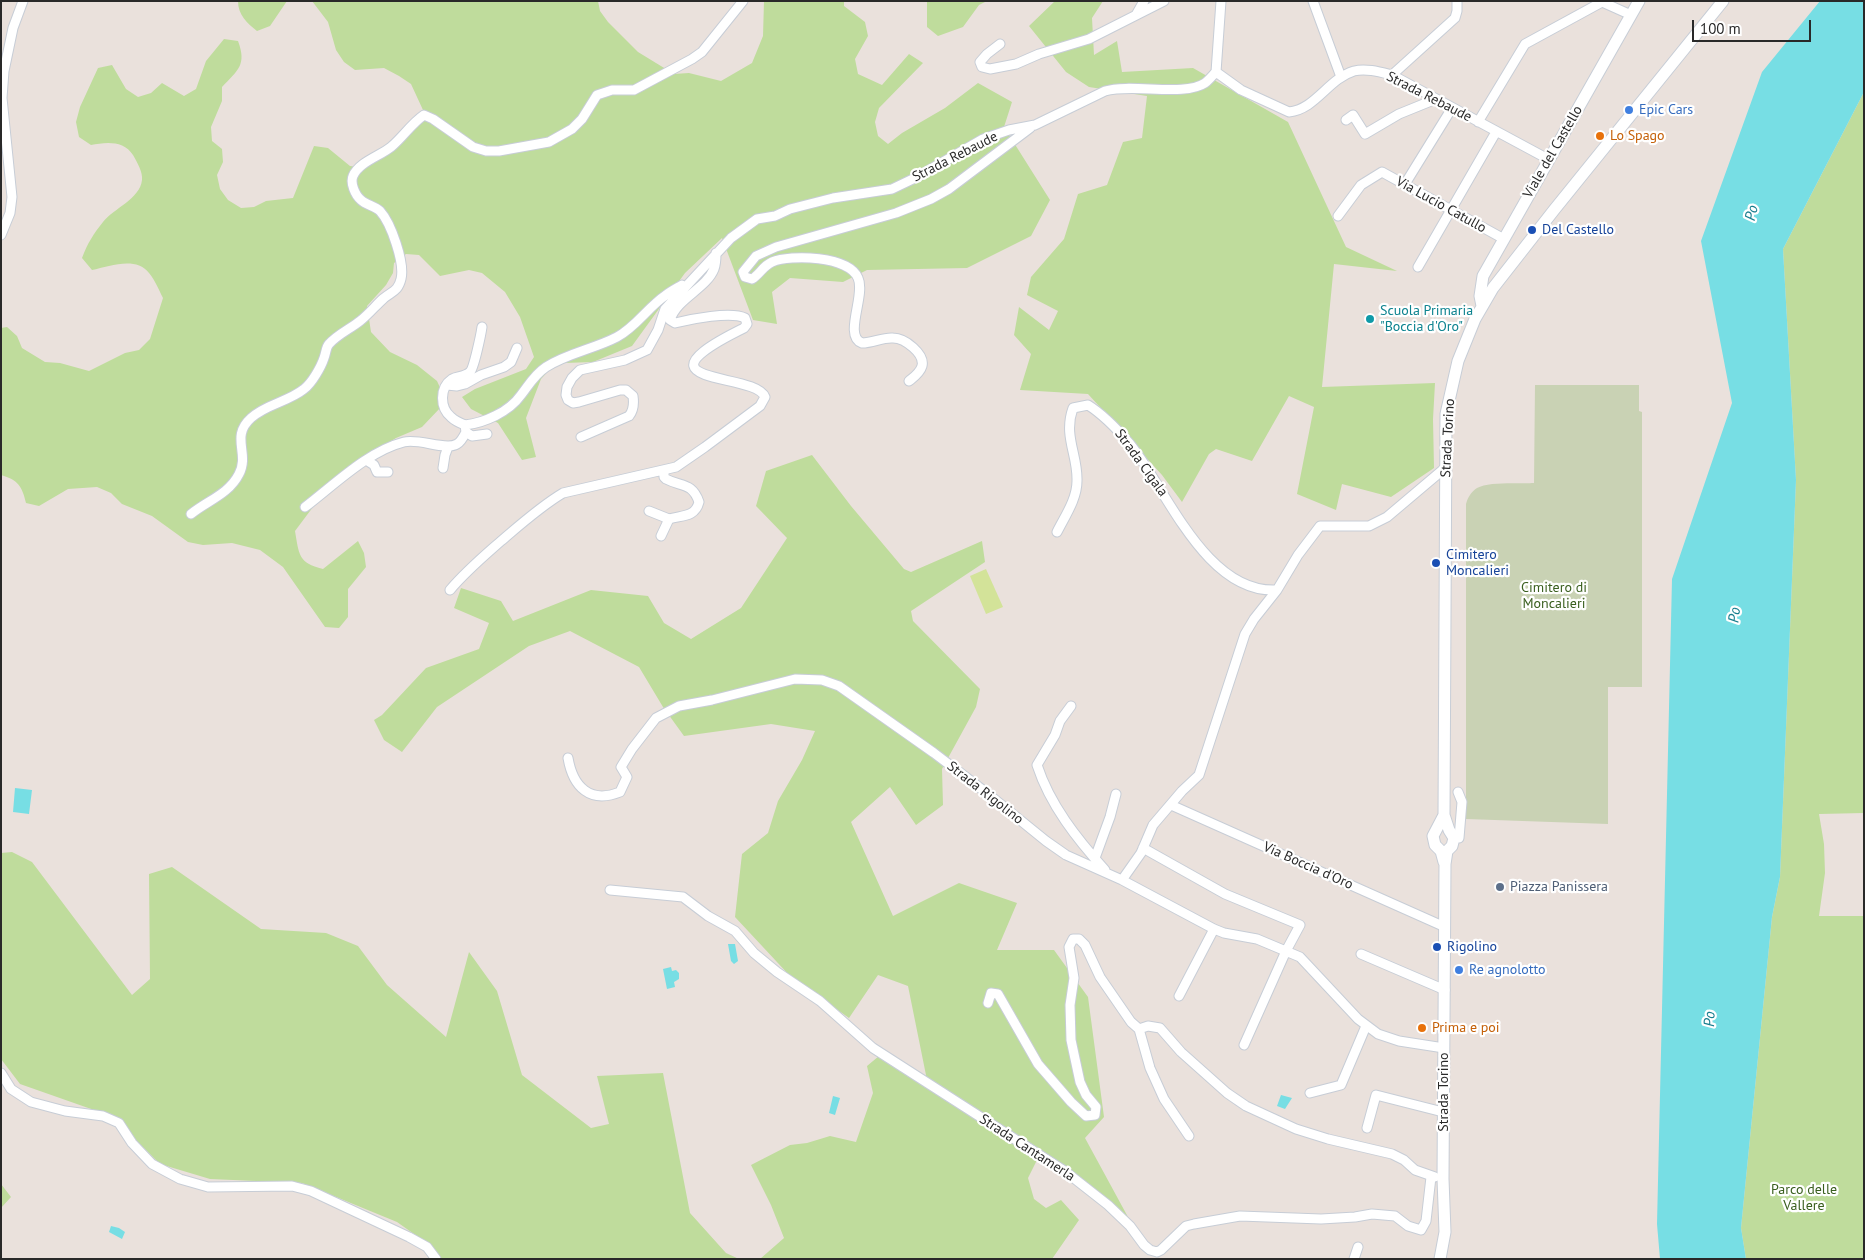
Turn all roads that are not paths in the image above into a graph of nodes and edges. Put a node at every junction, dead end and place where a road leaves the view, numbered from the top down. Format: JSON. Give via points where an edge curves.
{"nodes":[{"id":1,"x":24,"y":1,"type":"edge"},
{"id":2,"x":742,"y":1,"type":"edge"},
{"id":3,"x":1144,"y":1,"type":"edge"},
{"id":4,"x":1164,"y":1,"type":"edge"},
{"id":5,"x":1221,"y":1,"type":"edge"},
{"id":6,"x":1313,"y":1,"type":"edge"},
{"id":7,"x":1457,"y":1,"type":"edge"},
{"id":8,"x":1639,"y":1,"type":"edge"},
{"id":9,"x":1723,"y":1,"type":"edge"},
{"id":10,"x":1136,"y":15,"type":"junction"},
{"id":11,"x":1631,"y":15,"type":"junction"},
{"id":12,"x":1000,"y":44,"type":"dead end"},
{"id":13,"x":1216,"y":72,"type":"junction"},
{"id":14,"x":1392,"y":75,"type":"junction"},
{"id":15,"x":1341,"y":77,"type":"junction"},
{"id":16,"x":1436,"y":99,"type":"junction"},
{"id":17,"x":1452,"y":108,"type":"junction"},
{"id":18,"x":1346,"y":120,"type":"dead end"},
{"id":19,"x":1478,"y":122,"type":"junction"},
{"id":20,"x":1035,"y":124,"type":"junction"},
{"id":21,"x":1496,"y":132,"type":"junction"},
{"id":22,"x":1548,"y":159,"type":"junction"},
{"id":23,"x":1405,"y":184,"type":"junction"},
{"id":24,"x":1451,"y":210,"type":"junction"},
{"id":25,"x":1338,"y":216,"type":"dead end"},
{"id":26,"x":1,"y":235,"type":"edge"},
{"id":27,"x":1504,"y":239,"type":"junction"},
{"id":28,"x":716,"y":253,"type":"junction"},
{"id":29,"x":1418,"y":268,"type":"dead end"},
{"id":30,"x":691,"y":280,"type":"junction"},
{"id":31,"x":1482,"y":306,"type":"junction"},
{"id":32,"x":482,"y":327,"type":"dead end"},
{"id":33,"x":517,"y":348,"type":"dead end"},
{"id":34,"x":909,"y":381,"type":"dead end"},
{"id":35,"x":446,"y":385,"type":"junction"},
{"id":36,"x":465,"y":429,"type":"junction"},
{"id":37,"x":487,"y":434,"type":"dead end"},
{"id":38,"x":581,"y":437,"type":"dead end"},
{"id":39,"x":448,"y":447,"type":"junction"},
{"id":40,"x":366,"y":460,"type":"junction"},
{"id":41,"x":442,"y":468,"type":"dead end"},
{"id":42,"x":1445,"y":468,"type":"junction"},
{"id":43,"x":664,"y":470,"type":"junction"},
{"id":44,"x":388,"y":472,"type":"dead end"},
{"id":45,"x":305,"y":508,"type":"dead end"},
{"id":46,"x":649,"y":511,"type":"dead end"},
{"id":47,"x":191,"y":514,"type":"dead end"},
{"id":48,"x":669,"y":519,"type":"junction"},
{"id":49,"x":1057,"y":532,"type":"dead end"},
{"id":50,"x":661,"y":536,"type":"dead end"},
{"id":51,"x":450,"y":590,"type":"dead end"},
{"id":52,"x":1277,"y":590,"type":"junction"},
{"id":53,"x":1071,"y":706,"type":"dead end"},
{"id":54,"x":568,"y":758,"type":"dead end"},
{"id":55,"x":1458,"y":792,"type":"dead end"},
{"id":56,"x":1116,"y":794,"type":"dead end"},
{"id":57,"x":1171,"y":804,"type":"junction"},
{"id":58,"x":1444,"y":815,"type":"junction"},
{"id":59,"x":1459,"y":838,"type":"dead end"},
{"id":60,"x":1143,"y":848,"type":"junction"},
{"id":61,"x":1094,"y":858,"type":"junction"},
{"id":62,"x":1445,"y":864,"type":"junction"},
{"id":63,"x":1108,"y":874,"type":"junction"},
{"id":64,"x":1122,"y":880,"type":"junction"},
{"id":65,"x":610,"y":890,"type":"dead end"},
{"id":66,"x":1445,"y":926,"type":"junction"},
{"id":67,"x":1214,"y":929,"type":"junction"},
{"id":68,"x":1286,"y":951,"type":"junction"},
{"id":69,"x":1361,"y":954,"type":"dead end"},
{"id":70,"x":1445,"y":990,"type":"junction"},
{"id":71,"x":1180,"y":996,"type":"dead end"},
{"id":72,"x":988,"y":1003,"type":"dead end"},
{"id":73,"x":1366,"y":1026,"type":"junction"},
{"id":74,"x":1139,"y":1028,"type":"junction"},
{"id":75,"x":1244,"y":1045,"type":"dead end"},
{"id":76,"x":1444,"y":1048,"type":"junction"},
{"id":77,"x":1,"y":1073,"type":"edge"},
{"id":78,"x":1310,"y":1092,"type":"dead end"},
{"id":79,"x":1443,"y":1112,"type":"junction"},
{"id":80,"x":1367,"y":1128,"type":"dead end"},
{"id":81,"x":1189,"y":1136,"type":"dead end"},
{"id":82,"x":1437,"y":1178,"type":"junction"},
{"id":83,"x":1358,"y":1247,"type":"dead end"},
{"id":84,"x":436,"y":1259,"type":"edge"},
{"id":85,"x":1354,"y":1259,"type":"edge"},
{"id":86,"x":1440,"y":1259,"type":"edge"}],
"edges":[{"from":1,"to":26,"type":"street","via":[[13,28],[4,71],[2,98],[12,196],[10,213]]},
{"from":2,"to":47,"type":"street","via":[[692,60],[634,90],[612,90],[597,95],[572,129],[549,142],[486,152],[424,115],[391,147],[359,167],[352,177],[353,188],[361,201],[379,210],[393,234],[402,266],[401,279],[394,292],[328,345],[321,365],[305,389],[259,412],[243,426],[240,473],[212,502]]},
{"from":3,"to":10,"type":"street"},
{"from":4,"to":10,"type":"street"},
{"from":5,"to":13,"type":"street"},
{"from":6,"to":15,"type":"street"},
{"from":7,"to":14,"type":"street","via":[[1455,18]]},
{"from":8,"to":11,"type":"main road","name":"Viale del Castello"},
{"from":9,"to":31,"type":"main road","name":"Strada Torino","via":[[1554,210]]},
{"from":10,"to":12,"type":"street","via":[[1089,38],[1016,64],[990,69],[982,67],[980,62]]},
{"from":11,"to":19,"type":"street","via":[[1602,2],[1524,44]]},
{"from":11,"to":22,"type":"main road","name":"Viale del Castello"},
{"from":13,"to":15,"type":"street","name":"Strada Rebaude","via":[[1241,90],[1289,112],[1312,102]]},
{"from":13,"to":20,"type":"street","name":"Strada Rebaude","via":[[1205,83],[1193,88],[1116,88],[1105,91]]},
{"from":14,"to":15,"type":"street","name":"Strada Rebaude","via":[[1371,70],[1355,71]]},
{"from":14,"to":16,"type":"street","name":"Strada Rebaude"},
{"from":16,"to":17,"type":"street","name":"Strada Rebaude"},
{"from":16,"to":18,"type":"street","via":[[1399,114],[1365,134],[1353,115]]},
{"from":17,"to":19,"type":"street","name":"Strada Rebaude"},
{"from":17,"to":23,"type":"street"},
{"from":19,"to":21,"type":"street","name":"Strada Rebaude"},
{"from":20,"to":28,"type":"street","name":"Strada Rebaude","via":[[983,139],[892,189],[833,198],[756,219]]},
{"from":20,"to":34,"type":"street","via":[[949,189],[930,199],[896,213],[770,249],[753,258],[743,272],[745,277],[752,279],[769,263],[797,258],[835,262],[850,269],[858,278],[861,293],[855,338],[862,343],[894,338],[907,343],[922,359],[921,369]]},
{"from":21,"to":22,"type":"street","name":"Strada Rebaude"},
{"from":21,"to":24,"type":"street"},
{"from":22,"to":27,"type":"main road","name":"Viale del Castello"},
{"from":23,"to":24,"type":"street","name":"Via Lucio Catullo"},
{"from":23,"to":25,"type":"street","name":"Via Lucio Catullo","via":[[1382,172],[1361,185]]},
{"from":24,"to":27,"type":"street","name":"Via Lucio Catullo"},
{"from":24,"to":29,"type":"street"},
{"from":27,"to":31,"type":"main road","name":"Viale del Castello","via":[[1483,276]]},
{"from":28,"to":30,"type":"street","name":"Strada Rebaude"},
{"from":28,"to":43,"type":"street","via":[[710,276],[677,307],[670,321],[676,323],[727,315],[745,318],[744,328],[701,353],[694,368],[706,375],[756,388],[763,393],[764,399],[758,408],[705,448],[676,467]]},
{"from":30,"to":36,"type":"street","via":[[665,295],[617,338],[547,366],[534,376],[507,409]]},
{"from":30,"to":38,"type":"street","name":"Strada Rebaude","via":[[664,309],[658,330],[647,350],[626,360],[580,370],[572,378],[566,395],[573,403],[620,390],[626,390],[633,396],[629,416]]},
{"from":31,"to":42,"type":"main road","name":"Strada Torino","via":[[1458,361],[1450,390]]},
{"from":32,"to":35,"type":"street","via":[[470,372]]},
{"from":33,"to":35,"type":"street","via":[[511,362],[504,367],[465,384]]},
{"from":35,"to":36,"type":"street","via":[[443,405],[450,417]]},
{"from":36,"to":37,"type":"street","via":[[472,436]]},
{"from":36,"to":39,"type":"street","via":[[458,444]]},
{"from":39,"to":40,"type":"street","via":[[406,442]]},
{"from":39,"to":41,"type":"street"},
{"from":40,"to":44,"type":"street","via":[[374,465],[377,472]]},
{"from":40,"to":45,"type":"street"},
{"from":42,"to":52,"type":"street","via":[[1386,517],[1369,526],[1320,526]]},
{"from":42,"to":58,"type":"main road","name":"Strada Torino"},
{"from":43,"to":48,"type":"street","via":[[666,479],[692,489],[698,502],[696,510],[690,514]]},
{"from":43,"to":51,"type":"street","via":[[563,493],[472,566]]},
{"from":46,"to":48,"type":"street"},
{"from":48,"to":50,"type":"street"},
{"from":49,"to":52,"type":"street","name":"Strada Cigala","via":[[1073,500],[1077,481],[1068,421],[1073,408],[1088,405],[1103,415],[1131,445],[1186,529],[1213,563],[1244,585],[1262,591]]},
{"from":52,"to":57,"type":"street","via":[[1245,634],[1200,775]]},
{"from":53,"to":61,"type":"street","via":[[1037,765],[1066,821]]},
{"from":54,"to":63,"type":"street","name":"Strada Rigolino","via":[[570,773],[579,787],[594,796],[608,797],[620,792],[627,777],[621,767],[656,718],[678,706],[795,679],[822,680],[839,686],[934,753],[1066,855]]},
{"from":55,"to":59,"type":"street","via":[[1462,798]]},
{"from":56,"to":61,"type":"street"},
{"from":57,"to":60,"type":"street","via":[[1153,825]]},
{"from":57,"to":66,"type":"street","name":"Via Boccia d'Oro"},
{"from":58,"to":62,"type":"main road","name":"Strada Torino","via":[[1454,838]]},
{"from":58,"to":62,"type":"main road","name":"Strada Torino","via":[[1433,836]]},
{"from":60,"to":64,"type":"street"},
{"from":60,"to":68,"type":"street","via":[[1224,894],[1300,925]]},
{"from":61,"to":63,"type":"street"},
{"from":62,"to":66,"type":"main road","name":"Strada Torino"},
{"from":63,"to":64,"type":"street","name":"Strada Rigolino"},
{"from":64,"to":67,"type":"street","name":"Strada Rigolino"},
{"from":65,"to":82,"type":"street","name":"Strada Cantamerla","via":[[683,897],[736,931],[754,953],[820,1001],[887,1058],[1066,1172],[1108,1205],[1150,1250],[1161,1250],[1186,1226],[1240,1216],[1322,1219],[1372,1214],[1395,1216],[1408,1226],[1421,1230]]},
{"from":66,"to":70,"type":"main road","name":"Strada Torino"},
{"from":67,"to":68,"type":"street","name":"Strada Rigolino","via":[[1257,939]]},
{"from":67,"to":71,"type":"street"},
{"from":68,"to":73,"type":"street","name":"Strada Rigolino","via":[[1300,957]]},
{"from":68,"to":75,"type":"street"},
{"from":69,"to":70,"type":"street"},
{"from":70,"to":76,"type":"main road","name":"Strada Torino"},
{"from":72,"to":74,"type":"street","via":[[991,993],[998,994],[1038,1064],[1086,1116],[1095,1115],[1096,1107],[1080,1082],[1071,1040],[1070,1005],[1074,978],[1069,947],[1073,939],[1079,938],[1085,945],[1100,977],[1131,1022]]},
{"from":73,"to":76,"type":"street","name":"Strada Rigolino","via":[[1399,1041]]},
{"from":73,"to":78,"type":"street","via":[[1341,1085]]},
{"from":74,"to":81,"type":"street","via":[[1150,1068],[1164,1099]]},
{"from":74,"to":82,"type":"street","via":[[1160,1028],[1181,1052],[1246,1106],[1296,1129],[1392,1154],[1415,1170]]},
{"from":76,"to":79,"type":"main road","name":"Strada Torino"},
{"from":77,"to":84,"type":"street","via":[[11,1089],[31,1102],[119,1122],[132,1144],[152,1164],[180,1179],[208,1188],[292,1186],[312,1190],[409,1236],[427,1247]]},
{"from":79,"to":80,"type":"street","via":[[1376,1095]]},
{"from":79,"to":82,"type":"main road","name":"Strada Torino"},
{"from":82,"to":86,"type":"main road","name":"Strada Torino","via":[[1445,1232]]},
{"from":83,"to":85,"type":"street"}]}
